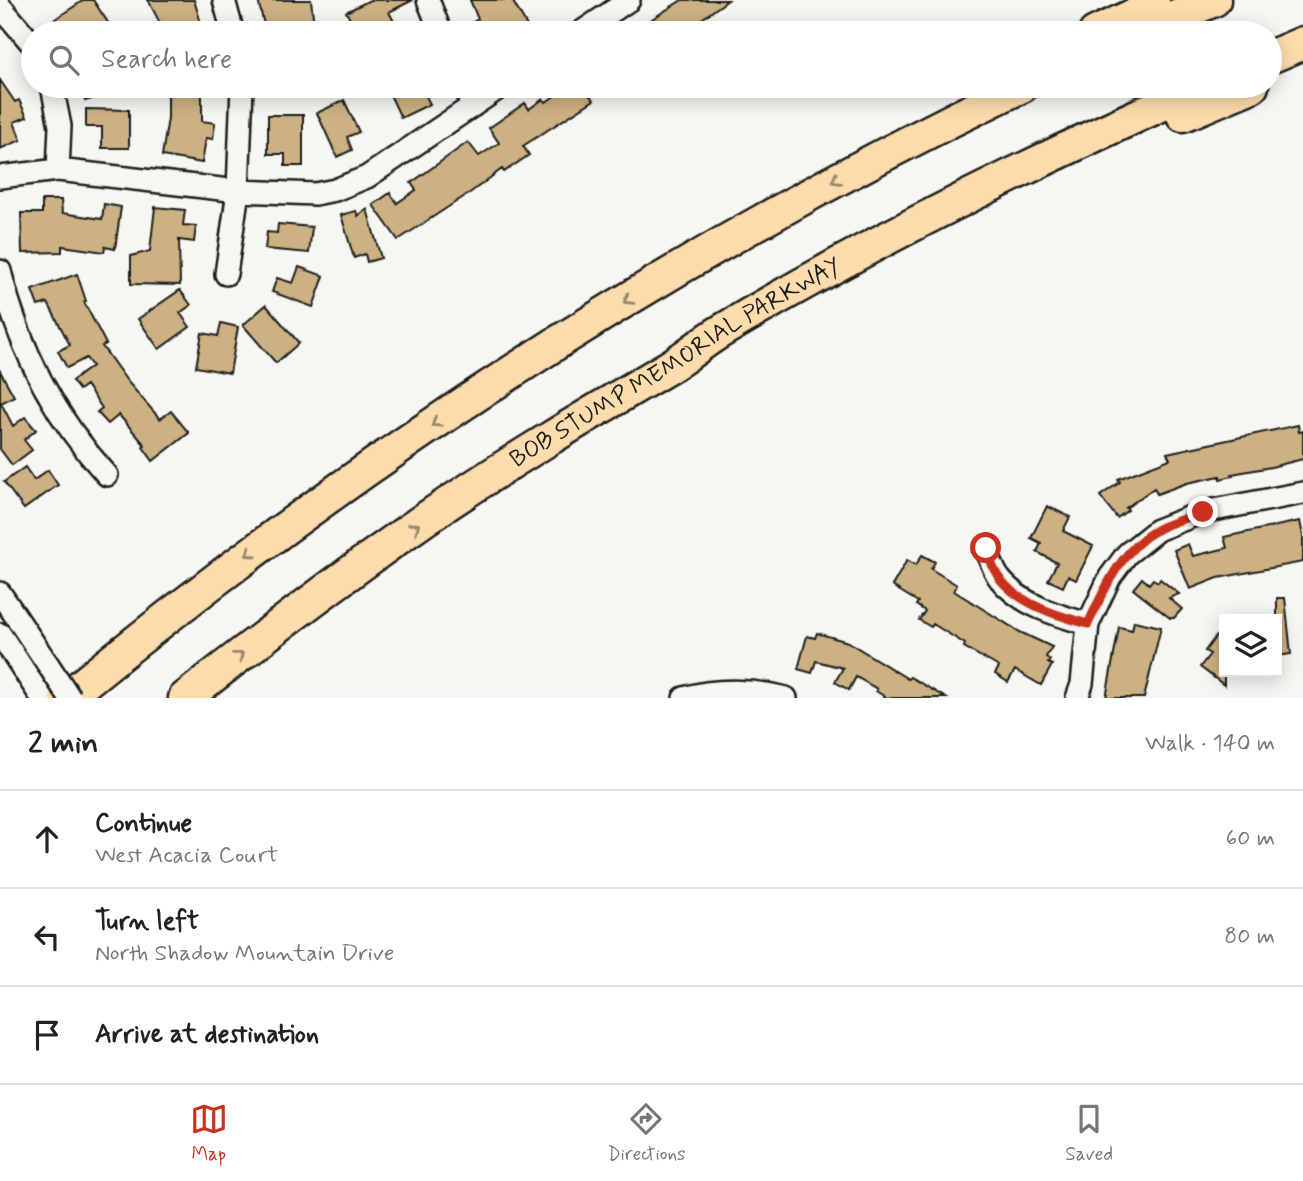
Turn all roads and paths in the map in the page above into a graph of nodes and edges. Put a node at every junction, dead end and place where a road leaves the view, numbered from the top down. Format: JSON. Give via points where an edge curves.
{"nodes":[{"id":1,"x":224,"y":0,"type":"edge"},
{"id":2,"x":428,"y":0,"type":"edge"},
{"id":3,"x":629,"y":0,"type":"edge"},
{"id":4,"x":1168,"y":0,"type":"edge"},
{"id":5,"x":1214,"y":0,"type":"edge"},
{"id":6,"x":0,"y":6,"type":"edge"},
{"id":7,"x":230,"y":21,"type":"edge"},
{"id":8,"x":436,"y":21,"type":"edge"},
{"id":9,"x":598,"y":21,"type":"edge"},
{"id":10,"x":1122,"y":21,"type":"edge"},
{"id":11,"x":1164,"y":21,"type":"edge"},
{"id":12,"x":21,"y":31,"type":"edge"},
{"id":13,"x":1303,"y":43,"type":"edge"},
{"id":14,"x":1282,"y":52,"type":"edge"},
{"id":15,"x":1303,"y":66,"type":"edge"},
{"id":16,"x":1282,"y":74,"type":"edge"},
{"id":17,"x":56,"y":98,"type":"edge"},
{"id":18,"x":242,"y":98,"type":"edge"},
{"id":19,"x":469,"y":98,"type":"edge"},
{"id":20,"x":485,"y":98,"type":"edge"},
{"id":21,"x":976,"y":98,"type":"edge"},
{"id":22,"x":997,"y":98,"type":"edge"},
{"id":23,"x":1176,"y":98,"type":"edge"},
{"id":24,"x":1224,"y":98,"type":"edge"},
{"id":25,"x":473,"y":106,"type":"junction"},
{"id":26,"x":896,"y":147,"type":"junction"},
{"id":27,"x":58,"y":170,"type":"junction"},
{"id":28,"x":0,"y":177,"type":"edge"},
{"id":29,"x":238,"y":191,"type":"junction"},
{"id":30,"x":0,"y":271,"type":"edge"},
{"id":31,"x":226,"y":274,"type":"dead end"},
{"id":32,"x":673,"y":364,"type":"junction"},
{"id":33,"x":107,"y":475,"type":"dead end"},
{"id":34,"x":1303,"y":494,"type":"edge"},
{"id":35,"x":986,"y":548,"type":"dead end"},
{"id":36,"x":0,"y":593,"type":"edge"},
{"id":37,"x":1088,"y":624,"type":"junction"},
{"id":38,"x":0,"y":634,"type":"edge"},
{"id":39,"x":36,"y":689,"type":"edge"},
{"id":40,"x":782,"y":697,"type":"edge"},
{"id":41,"x":68,"y":698,"type":"edge"},
{"id":42,"x":185,"y":698,"type":"edge"},
{"id":43,"x":684,"y":698,"type":"edge"},
{"id":44,"x":1077,"y":698,"type":"edge"}],
"edges":[{"from":1,"to":7,"type":"street"},
{"from":2,"to":8,"type":"street"},
{"from":3,"to":9,"type":"street"},
{"from":4,"to":10,"type":"highway"},
{"from":5,"to":11,"type":"highway"},
{"from":6,"to":12,"type":"street"},
{"from":13,"to":14,"type":"highway"},
{"from":15,"to":16,"type":"highway"},
{"from":17,"to":27,"type":"street"},
{"from":18,"to":29,"type":"street"},
{"from":19,"to":25,"type":"street"},
{"from":20,"to":25,"type":"street"},
{"from":21,"to":26,"type":"highway"},
{"from":22,"to":26,"type":"highway"},
{"from":23,"to":32,"type":"highway","name":"BOB STUMP MEMORIAL PARKWAY","via":[[952,204],[721,331]]},
{"from":24,"to":32,"type":"highway","via":[[1084,158],[884,260],[784,317]]},
{"from":25,"to":29,"type":"street","via":[[367,177],[335,190],[315,194]]},
{"from":26,"to":41,"type":"highway","one_way":true,"via":[[698,258],[448,414],[240,560]]},
{"from":27,"to":28,"type":"street"},
{"from":27,"to":29,"type":"street"},
{"from":29,"to":31,"type":"street"},
{"from":30,"to":33,"type":"street","via":[[32,366],[81,447]]},
{"from":42,"to":32,"type":"highway","name":"BOB STUMP MEMORIAL PARKWAY","one_way":true,"via":[[426,519],[534,447]]},
{"from":34,"to":37,"type":"street","via":[[1203,512],[1157,530],[1121,562]]},
{"from":35,"to":37,"type":"street","via":[[998,577],[1018,597],[1054,615]]},
{"from":36,"to":41,"type":"street","bridge":true},
{"from":37,"to":44,"type":"street"},
{"from":38,"to":39,"type":"street"},
{"from":40,"to":43,"type":"street","via":[[716,692]]}]}
